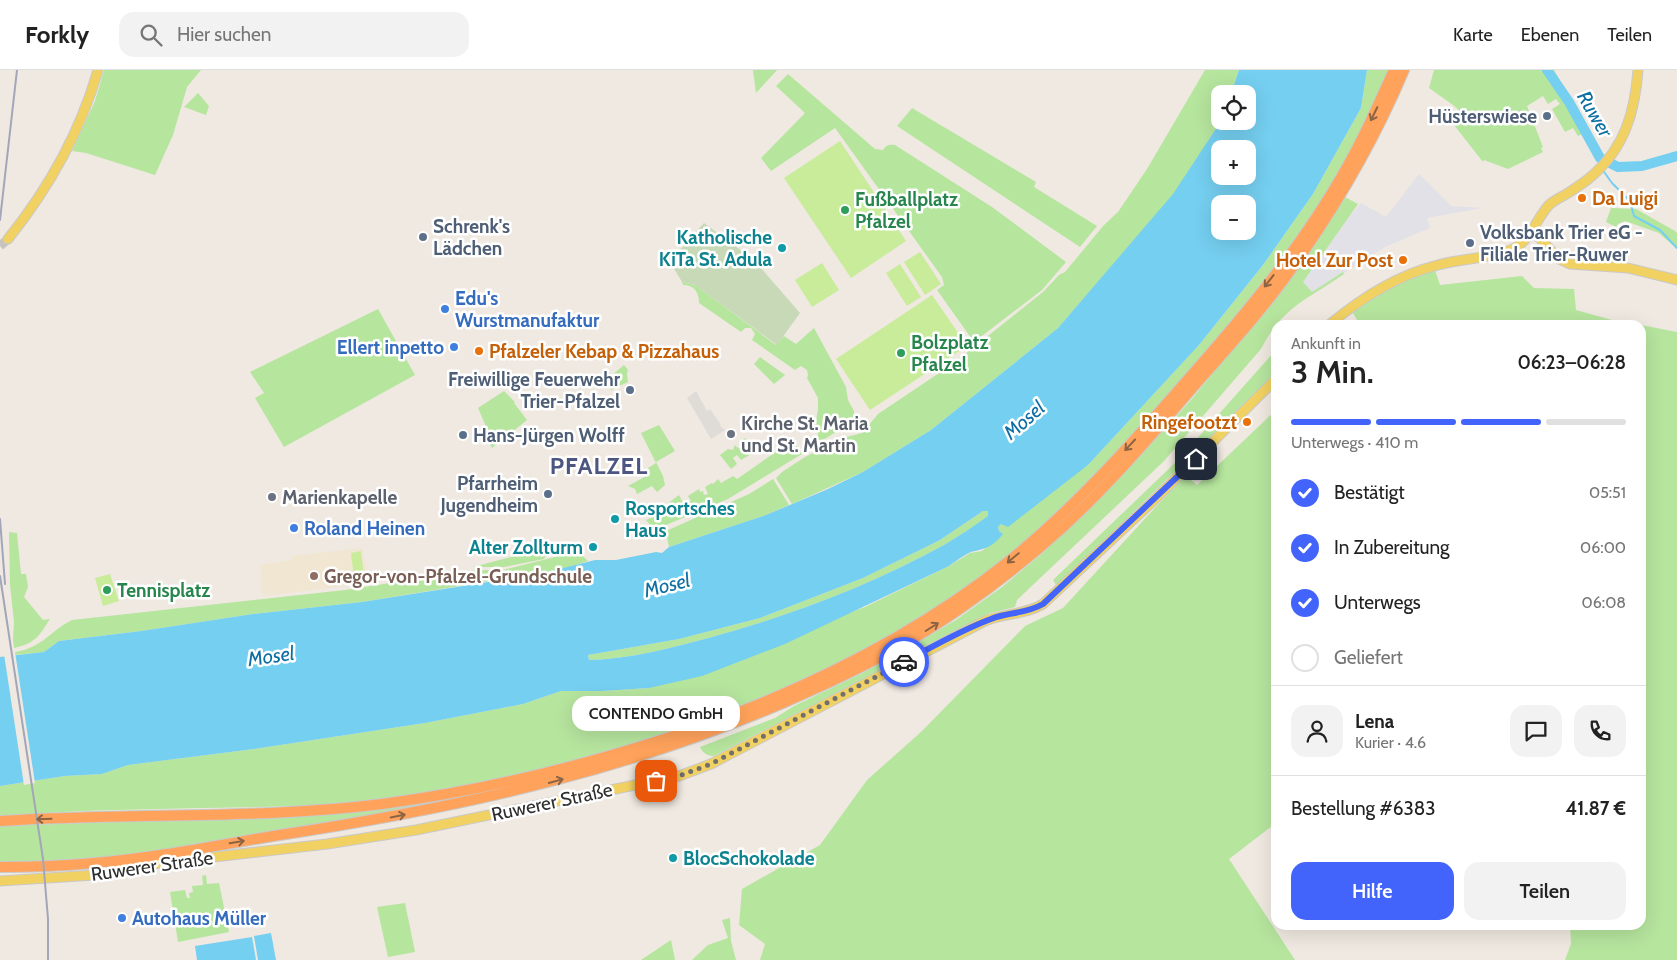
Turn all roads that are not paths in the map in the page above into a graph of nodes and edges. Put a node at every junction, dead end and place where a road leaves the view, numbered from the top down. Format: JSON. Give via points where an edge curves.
{"nodes":[{"id":1,"x":98,"y":70,"type":"edge"},
{"id":2,"x":1394,"y":70,"type":"edge"},
{"id":3,"x":1404,"y":70,"type":"edge"},
{"id":4,"x":1638,"y":70,"type":"edge"},
{"id":5,"x":1532,"y":230,"type":"junction"},
{"id":6,"x":8,"y":239,"type":"tunnel mouth"},
{"id":7,"x":1677,"y":280,"type":"edge"},
{"id":8,"x":1335,"y":320,"type":"edge"},
{"id":9,"x":1271,"y":384,"type":"edge"},
{"id":10,"x":0,"y":821,"type":"edge"},
{"id":11,"x":0,"y":868,"type":"edge"},
{"id":12,"x":0,"y":881,"type":"edge"}],
"edges":[{"from":1,"to":6,"type":"main road","via":[[83,115],[57,169]]},
{"from":2,"to":10,"type":"highway","one_way":true,"via":[[1353,156],[1289,256],[1219,344],[1138,436],[1056,520],[1006,564],[954,602],[875,650],[779,696],[686,731],[609,756],[484,787],[329,809]]},
{"from":11,"to":3,"type":"highway","one_way":true,"via":[[144,857],[381,819],[547,783],[638,757],[741,721],[838,678],[914,638],[1007,575],[1062,528],[1143,444],[1225,350],[1292,268],[1339,198],[1385,114]]},
{"from":4,"to":5,"type":"main road","via":[[1633,109],[1622,138],[1593,174],[1548,206]]},
{"from":5,"to":7,"type":"main road","via":[[1564,262],[1628,268]]},
{"from":5,"to":8,"type":"main road","via":[[1518,246],[1505,252],[1438,265],[1383,287]]},
{"from":9,"to":12,"type":"main road","name":"Ruwerer Straße","via":[[1043,604],[985,621],[711,764],[679,776],[416,830],[153,864],[95,875]]}]}
